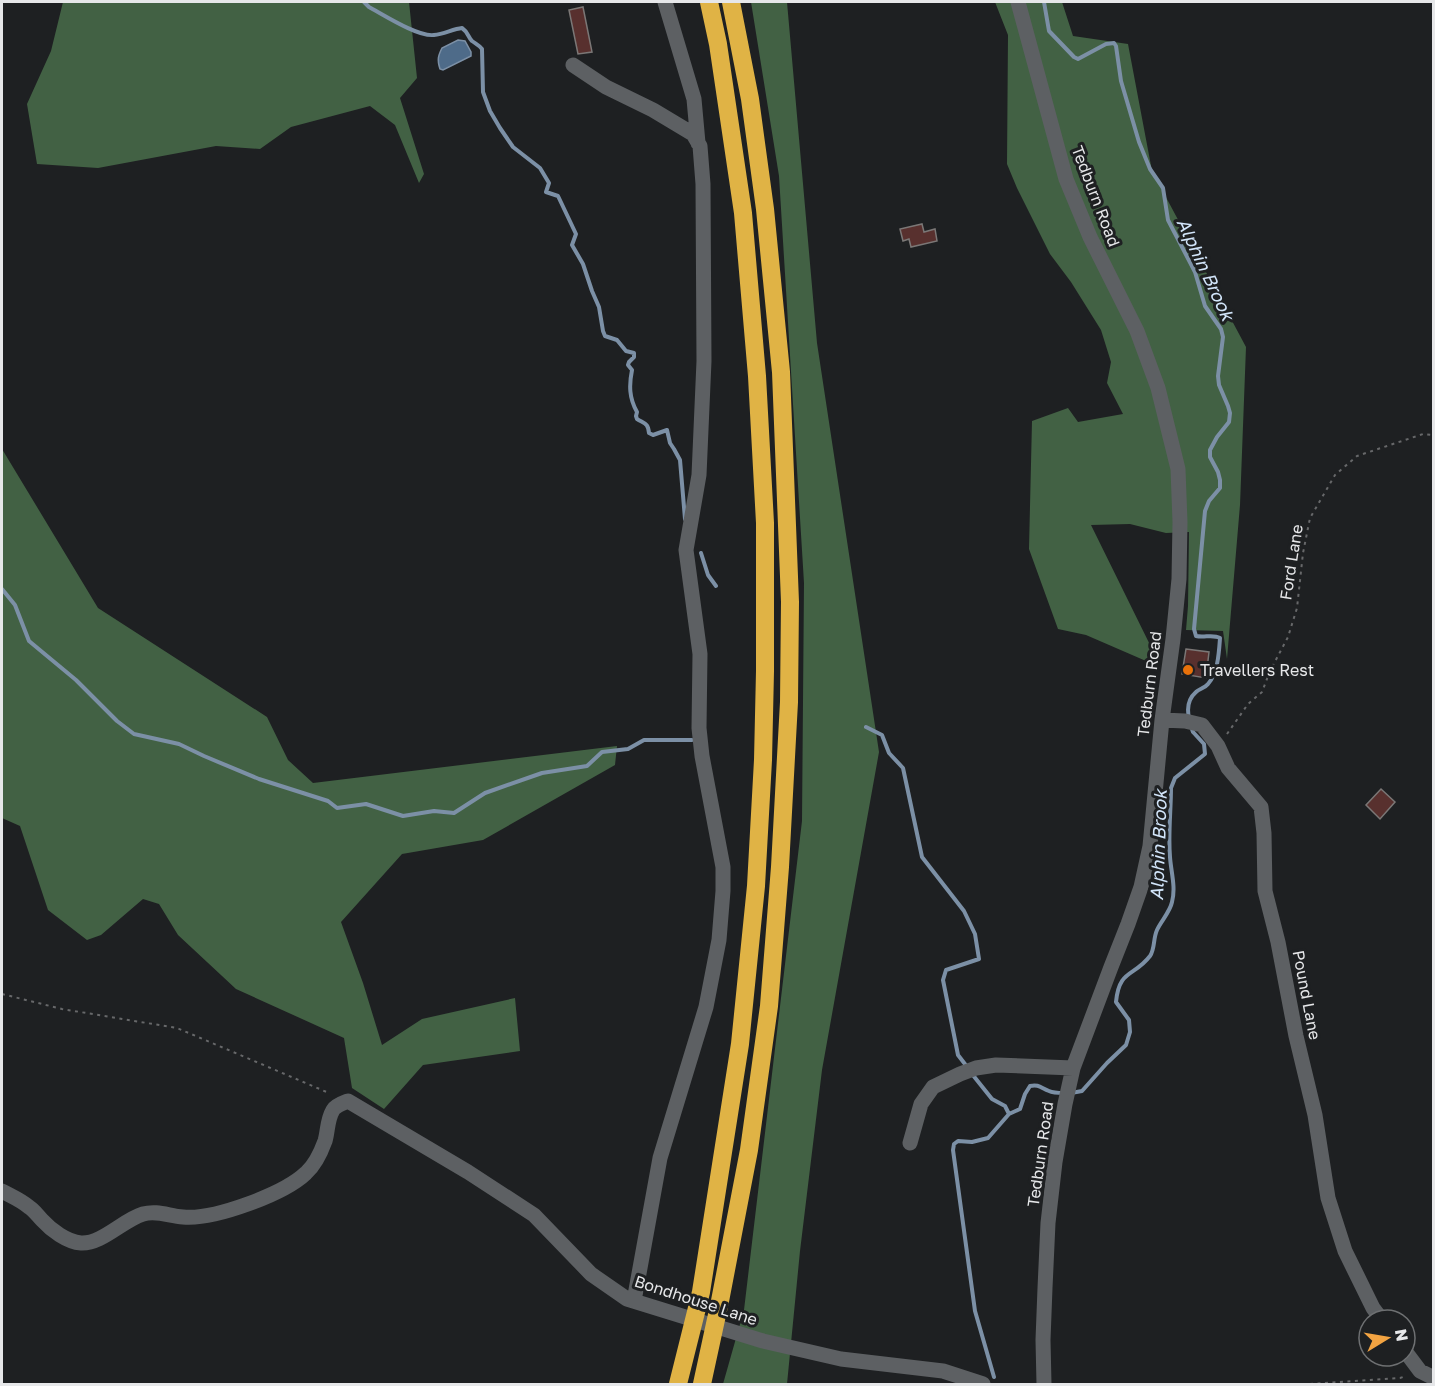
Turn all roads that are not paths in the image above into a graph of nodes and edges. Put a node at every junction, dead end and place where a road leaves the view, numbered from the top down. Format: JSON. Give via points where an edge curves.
{"nodes":[{"id":1,"x":665,"y":2,"type":"edge"},
{"id":2,"x":709,"y":2,"type":"edge"},
{"id":3,"x":731,"y":2,"type":"edge"},
{"id":4,"x":1018,"y":2,"type":"edge"},
{"id":5,"x":573,"y":65,"type":"dead end"},
{"id":6,"x":698,"y":143,"type":"junction"},
{"id":7,"x":1162,"y":720,"type":"junction"},
{"id":8,"x":1071,"y":1076,"type":"junction"},
{"id":9,"x":910,"y":1143,"type":"dead end"},
{"id":10,"x":2,"y":1191,"type":"edge"},
{"id":11,"x":634,"y":1301,"type":"junction"},
{"id":12,"x":1373,"y":1308,"type":"edge"},
{"id":13,"x":1417,"y":1364,"type":"edge"},
{"id":14,"x":1427,"y":1375,"type":"edge"},
{"id":15,"x":678,"y":1384,"type":"edge"},
{"id":16,"x":702,"y":1384,"type":"edge"},
{"id":17,"x":983,"y":1384,"type":"edge"},
{"id":18,"x":1044,"y":1384,"type":"edge"}],
"edges":[{"from":1,"to":6,"type":"street","via":[[694,99]]},
{"from":2,"to":15,"type":"highway","via":[[743,213],[757,376],[765,523],[765,671],[756,886],[740,1044],[701,1292]]},
{"from":3,"to":16,"type":"highway","via":[[750,99],[782,372],[790,602],[788,744],[769,1006],[749,1150]]},
{"from":4,"to":7,"type":"street","name":"Tedburn Road","via":[[1066,179],[1137,331],[1158,388],[1178,469],[1179,579]]},
{"from":5,"to":6,"type":"street","via":[[693,134]]},
{"from":6,"to":11,"type":"street","via":[[703,184],[704,361],[699,475],[686,550],[700,654],[702,756],[723,867],[723,891],[719,940],[706,1006],[660,1158]]},
{"from":7,"to":8,"type":"street","name":"Tedburn Road","via":[[1150,846],[1141,887]]},
{"from":7,"to":12,"type":"street","name":"Pound Lane","via":[[1202,725],[1228,768],[1261,807],[1265,891],[1315,1115],[1328,1198],[1345,1251]]},
{"from":8,"to":9,"type":"street","via":[[1024,1065],[986,1065],[960,1074],[933,1087],[921,1104]]},
{"from":8,"to":18,"type":"street","name":"Tedburn Road","via":[[1054,1162],[1048,1223]]},
{"from":10,"to":11,"type":"street","name":"Bondhouse Lane","via":[[29,1207],[58,1233],[80,1243],[98,1239],[151,1212],[205,1217],[296,1182],[318,1156],[334,1109],[348,1101],[534,1215],[591,1274]]},
{"from":11,"to":17,"type":"street","name":"Bondhouse Lane","via":[[763,1341],[841,1359],[943,1371]]},
{"from":13,"to":14,"type":"street"}]}
